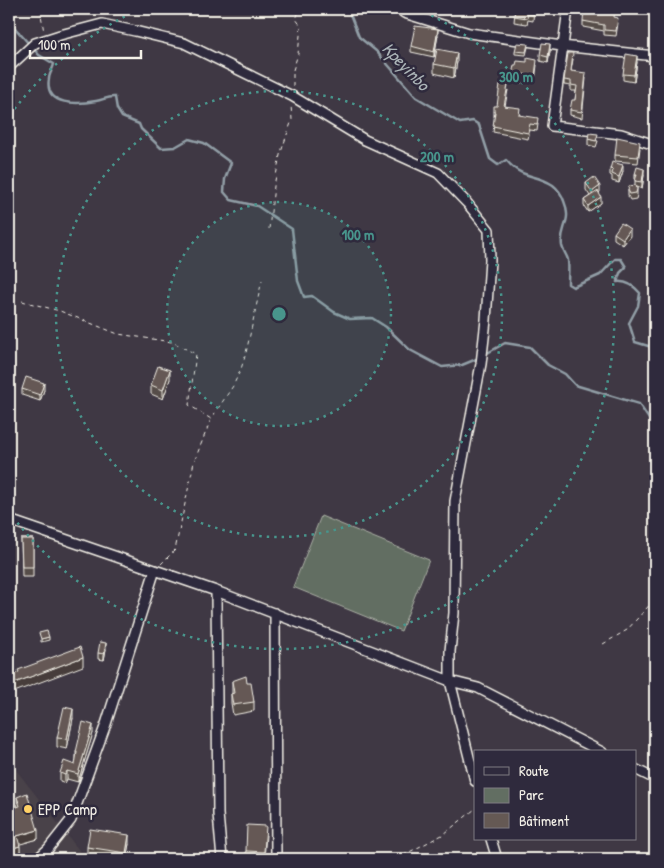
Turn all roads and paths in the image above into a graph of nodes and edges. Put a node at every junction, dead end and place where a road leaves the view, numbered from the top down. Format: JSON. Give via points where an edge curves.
{"nodes":[{"id":1,"x":40,"y":9,"type":"edge"},
{"id":2,"x":300,"y":9,"type":"edge"},
{"id":3,"x":403,"y":9,"type":"edge"},
{"id":4,"x":568,"y":9,"type":"edge"},
{"id":5,"x":46,"y":40,"type":"junction"},
{"id":6,"x":562,"y":46,"type":"junction"},
{"id":7,"x":655,"y":56,"type":"edge"},
{"id":8,"x":9,"y":67,"type":"edge"},
{"id":9,"x":292,"y":96,"type":"junction"},
{"id":10,"x":655,"y":145,"type":"edge"},
{"id":11,"x":269,"y":229,"type":"dead end"},
{"id":12,"x":262,"y":280,"type":"dead end"},
{"id":13,"x":22,"y":301,"type":"dead end"},
{"id":14,"x":211,"y":419,"type":"junction"},
{"id":15,"x":9,"y":520,"type":"edge"},
{"id":16,"x":155,"y":570,"type":"junction"},
{"id":17,"x":216,"y":591,"type":"junction"},
{"id":18,"x":655,"y":599,"type":"edge"},
{"id":19,"x":275,"y":613,"type":"junction"},
{"id":20,"x":603,"y":644,"type":"dead end"},
{"id":21,"x":450,"y":680,"type":"junction"},
{"id":22,"x":598,"y":750,"type":"edge"},
{"id":23,"x":636,"y":770,"type":"edge"},
{"id":24,"x":474,"y":776,"type":"edge"},
{"id":25,"x":655,"y":779,"type":"edge"},
{"id":26,"x":474,"y":810,"type":"edge"},
{"id":27,"x":491,"y":840,"type":"edge"},
{"id":28,"x":37,"y":859,"type":"edge"},
{"id":29,"x":222,"y":859,"type":"edge"},
{"id":30,"x":276,"y":859,"type":"edge"},
{"id":31,"x":396,"y":859,"type":"edge"},
{"id":32,"x":496,"y":859,"type":"edge"}],
"edges":[{"from":1,"to":5,"type":"path"},
{"from":2,"to":9,"type":"path","via":[[296,19],[300,26]]},
{"from":3,"to":6,"type":"street","via":[[404,13],[469,33]]},
{"from":4,"to":6,"type":"street"},
{"from":5,"to":8,"type":"street","via":[[36,43]]},
{"from":5,"to":9,"type":"street","via":[[102,24],[136,31],[184,43]]},
{"from":6,"to":7,"type":"street"},
{"from":6,"to":10,"type":"street","via":[[552,126],[621,134]]},
{"from":9,"to":11,"type":"path","via":[[292,120],[280,155]]},
{"from":9,"to":21,"type":"street","via":[[365,140],[438,173],[489,230],[490,260],[481,364],[455,501],[456,576]]},
{"from":12,"to":14,"type":"path","via":[[241,369]]},
{"from":13,"to":14,"type":"path","via":[[60,311],[118,334],[172,342],[196,354],[189,405]]},
{"from":14,"to":16,"type":"path","via":[[194,462],[175,550]]},
{"from":15,"to":16,"type":"street"},
{"from":16,"to":17,"type":"street"},
{"from":16,"to":28,"type":"street","via":[[79,801],[71,820]]},
{"from":17,"to":19,"type":"street"},
{"from":17,"to":29,"type":"street","via":[[218,814]]},
{"from":18,"to":20,"type":"path","via":[[626,630]]},
{"from":19,"to":21,"type":"street"},
{"from":19,"to":30,"type":"street"},
{"from":21,"to":22,"type":"street","via":[[478,688]]},
{"from":21,"to":24,"type":"street"},
{"from":23,"to":25,"type":"street"},
{"from":26,"to":31,"type":"path","via":[[444,834]]},
{"from":27,"to":32,"type":"street"}]}
